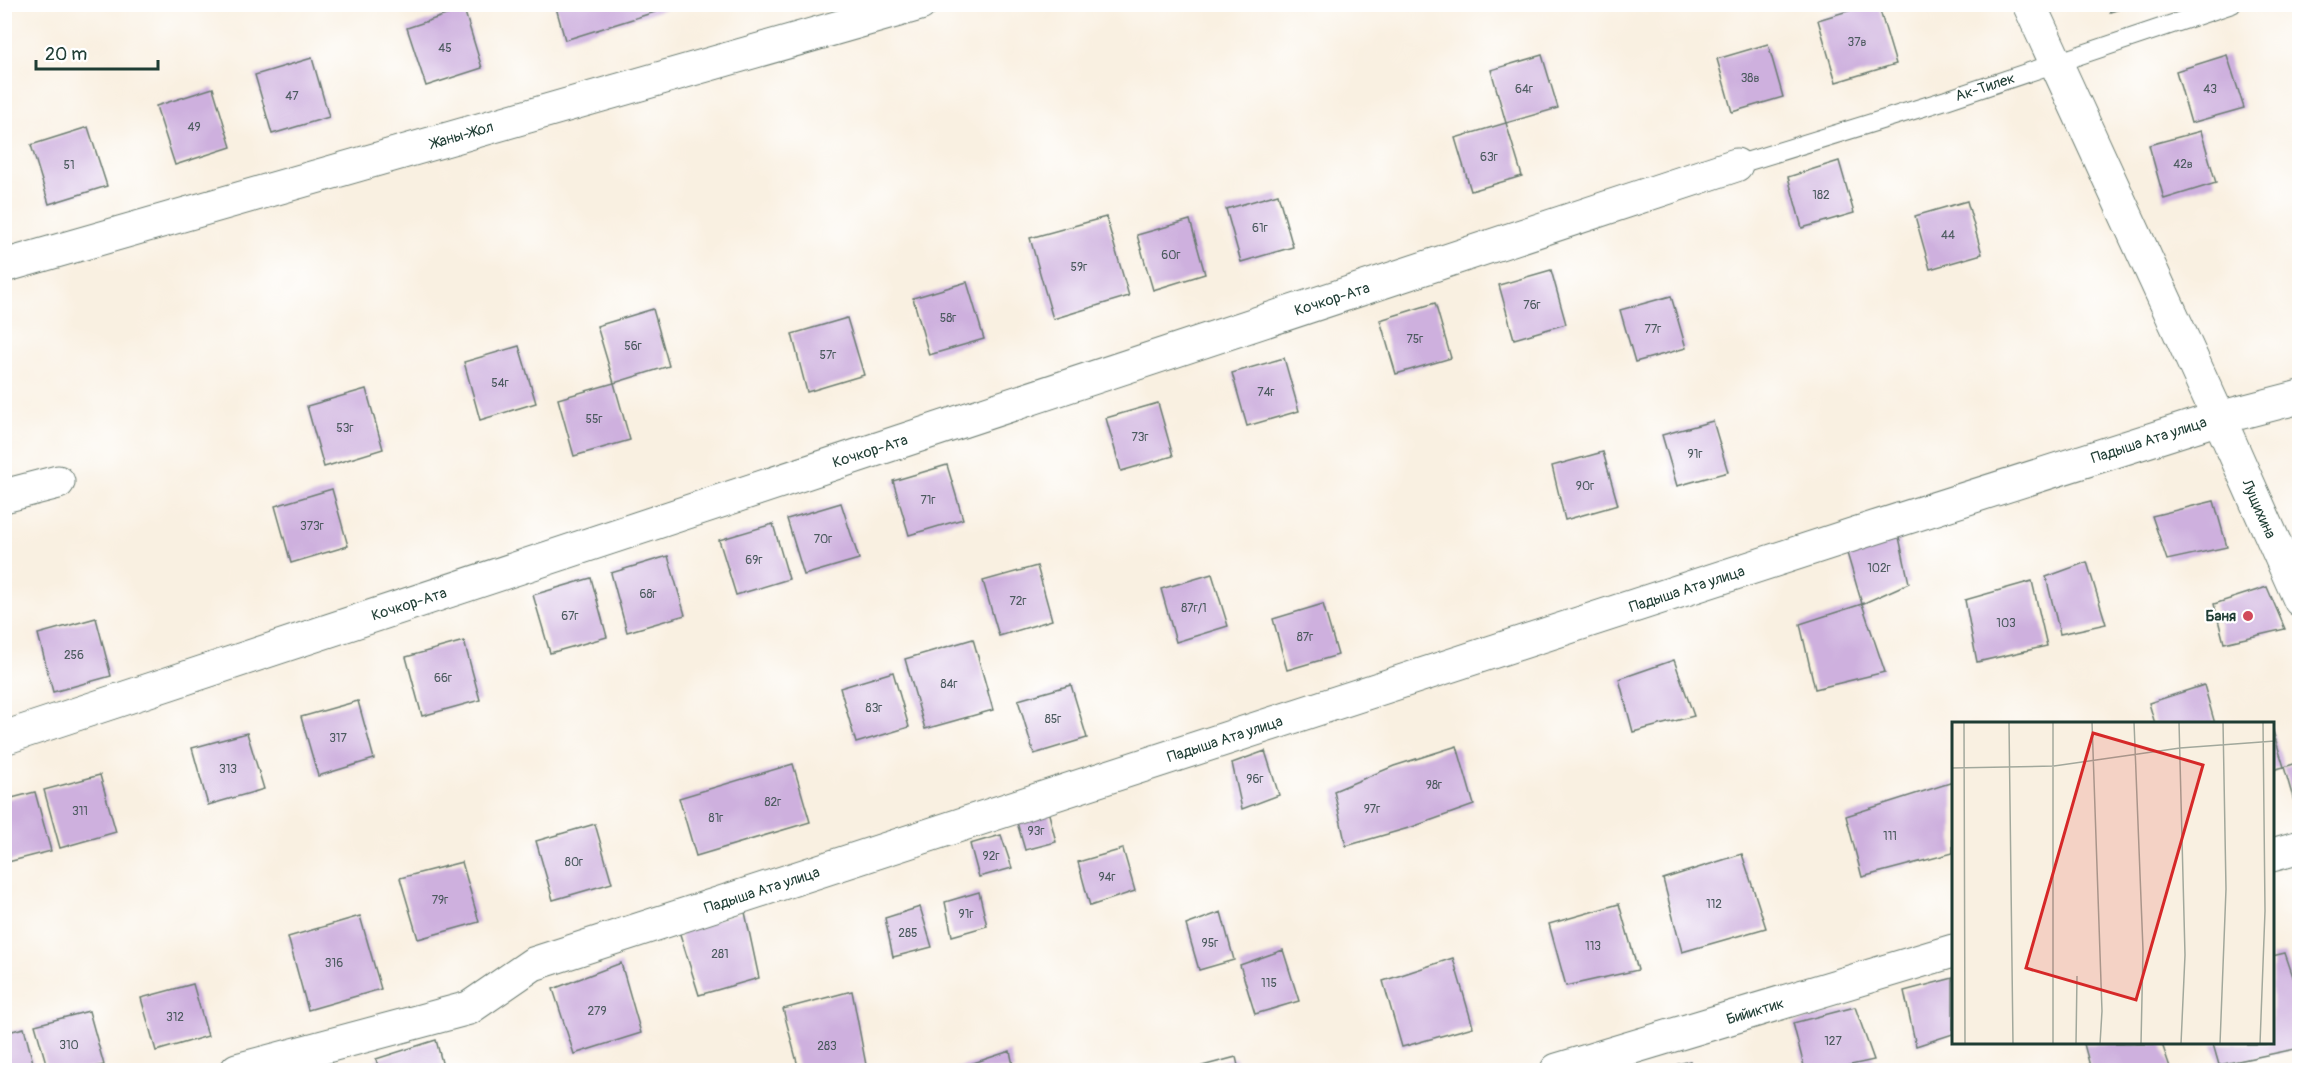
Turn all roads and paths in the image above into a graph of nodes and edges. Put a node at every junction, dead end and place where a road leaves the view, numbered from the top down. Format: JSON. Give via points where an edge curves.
{"nodes":[{"id":1,"x":920,"y":4,"type":"edge"},
{"id":2,"x":2029,"y":4,"type":"edge"},
{"id":3,"x":2232,"y":4,"type":"edge"},
{"id":4,"x":2055,"y":64,"type":"junction"},
{"id":5,"x":1736,"y":165,"type":"joint"},
{"id":6,"x":4,"y":266,"type":"edge"},
{"id":7,"x":2300,"y":397,"type":"edge"},
{"id":8,"x":2219,"y":418,"type":"junction"},
{"id":9,"x":58,"y":482,"type":"dead end"},
{"id":10,"x":4,"y":496,"type":"edge"},
{"id":11,"x":2300,"y":600,"type":"edge"},
{"id":12,"x":4,"y":738,"type":"edge"},
{"id":13,"x":2300,"y":847,"type":"edge"},
{"id":14,"x":2274,"y":854,"type":"edge"},
{"id":15,"x":1952,"y":951,"type":"edge"},
{"id":16,"x":237,"y":1071,"type":"edge"},
{"id":17,"x":1557,"y":1071,"type":"edge"}],
"edges":[{"from":1,"to":6,"type":"street","name":"Жаны-Жол"},
{"from":2,"to":4,"type":"street","name":"Лущихина"},
{"from":3,"to":4,"type":"lane","name":"Ак-Тилек"},
{"from":4,"to":5,"type":"lane","name":"Ак-Тилек"},
{"from":4,"to":8,"type":"street","name":"Лущихина"},
{"from":5,"to":12,"type":"street","name":"Кочкор-Ата"},
{"from":7,"to":8,"type":"street","name":"Падыша Ата улица"},
{"from":8,"to":11,"type":"street","name":"Лущихина"},
{"from":8,"to":16,"type":"street","name":"Падыша Ата улица","via":[[533,964],[469,1008]]},
{"from":9,"to":10,"type":"street"},
{"from":13,"to":14,"type":"street"},
{"from":15,"to":17,"type":"street","name":"Бийиктик"}]}
